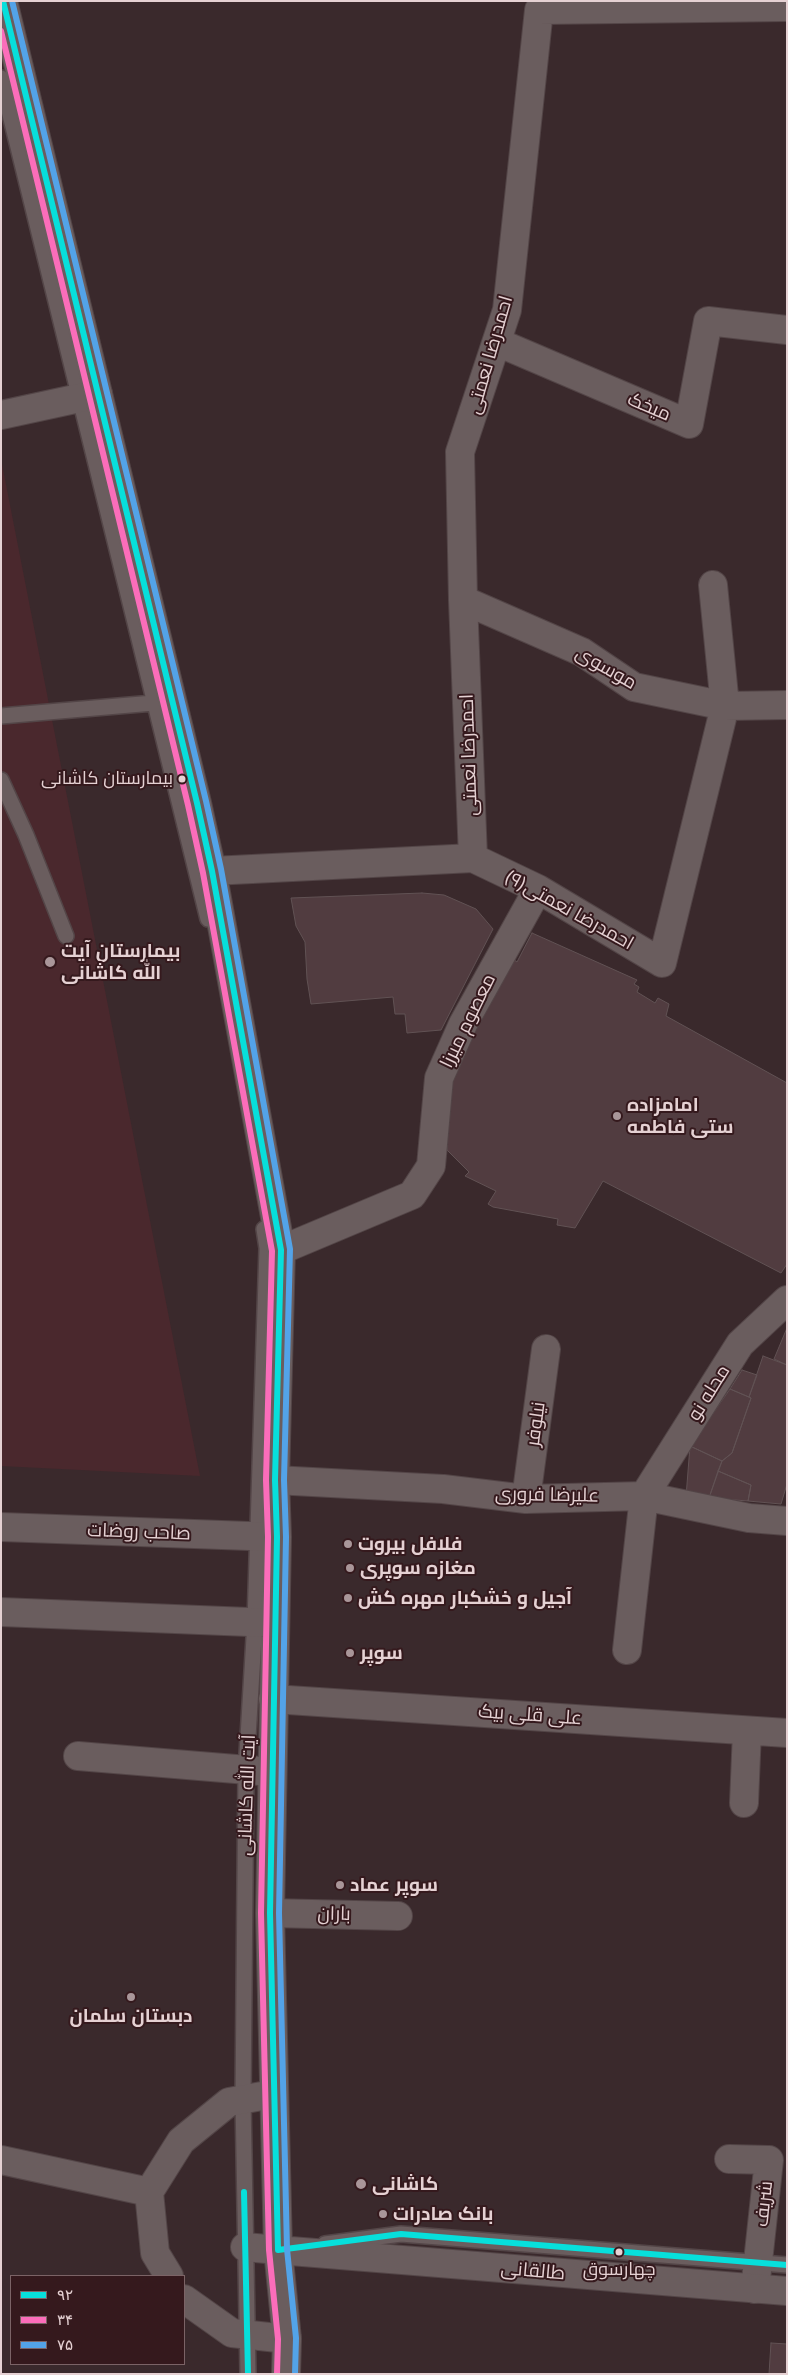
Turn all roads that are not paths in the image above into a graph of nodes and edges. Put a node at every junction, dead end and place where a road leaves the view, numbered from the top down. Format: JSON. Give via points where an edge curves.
{"nodes":[{"id":1,"x":2,"y":1,"type":"edge"},
{"id":2,"x":787,"y":7,"type":"edge"},
{"id":3,"x":1,"y":78,"type":"edge"},
{"id":4,"x":787,"y":330,"type":"edge"},
{"id":5,"x":497,"y":342,"type":"junction"},
{"id":6,"x":90,"y":396,"type":"junction"},
{"id":7,"x":1,"y":415,"type":"edge"},
{"id":8,"x":713,"y":584,"type":"dead end"},
{"id":9,"x":462,"y":600,"type":"junction"},
{"id":10,"x":165,"y":702,"type":"junction"},
{"id":11,"x":787,"y":705,"type":"edge"},
{"id":12,"x":726,"y":706,"type":"junction"},
{"id":13,"x":1,"y":716,"type":"edge"},
{"id":14,"x":1,"y":780,"type":"edge"},
{"id":15,"x":473,"y":858,"type":"junction"},
{"id":16,"x":212,"y":871,"type":"junction"},
{"id":17,"x":538,"y":889,"type":"junction"},
{"id":18,"x":66,"y":936,"type":"dead end"},
{"id":19,"x":281,"y":1250,"type":"junction"},
{"id":20,"x":787,"y":1300,"type":"edge"},
{"id":21,"x":546,"y":1349,"type":"dead end"},
{"id":22,"x":275,"y":1480,"type":"junction"},
{"id":23,"x":644,"y":1496,"type":"junction"},
{"id":24,"x":526,"y":1499,"type":"junction"},
{"id":25,"x":787,"y":1521,"type":"edge"},
{"id":26,"x":1,"y":1527,"type":"edge"},
{"id":27,"x":268,"y":1536,"type":"junction"},
{"id":28,"x":1,"y":1612,"type":"edge"},
{"id":29,"x":265,"y":1622,"type":"junction"},
{"id":30,"x":627,"y":1650,"type":"dead end"},
{"id":31,"x":274,"y":1699,"type":"junction"},
{"id":32,"x":747,"y":1731,"type":"junction"},
{"id":33,"x":787,"y":1733,"type":"edge"},
{"id":34,"x":78,"y":1756,"type":"dead end"},
{"id":35,"x":259,"y":1771,"type":"junction"},
{"id":36,"x":744,"y":1803,"type":"dead end"},
{"id":37,"x":270,"y":1913,"type":"junction"},
{"id":38,"x":398,"y":1916,"type":"dead end"},
{"id":39,"x":273,"y":2094,"type":"junction"},
{"id":40,"x":243,"y":2100,"type":"junction"},
{"id":41,"x":729,"y":2159,"type":"dead end"},
{"id":42,"x":1,"y":2160,"type":"edge"},
{"id":43,"x":149,"y":2192,"type":"junction"},
{"id":44,"x":245,"y":2248,"type":"junction"},
{"id":45,"x":278,"y":2250,"type":"junction"},
{"id":46,"x":787,"y":2265,"type":"edge"},
{"id":47,"x":168,"y":2275,"type":"edge"},
{"id":48,"x":757,"y":2276,"type":"junction"},
{"id":49,"x":787,"y":2291,"type":"edge"},
{"id":50,"x":185,"y":2300,"type":"edge"},
{"id":51,"x":247,"y":2335,"type":"junction"},
{"id":52,"x":287,"y":2339,"type":"junction"},
{"id":53,"x":248,"y":2374,"type":"edge"},
{"id":54,"x":286,"y":2374,"type":"edge"}],
"edges":[{"from":1,"to":6,"type":"street","name":"آیت الله کاشانی"},
{"from":2,"to":5,"type":"street","name":"احمدرضا نعمتی","via":[[539,10],[507,310]]},
{"from":3,"to":6,"type":"lane","name":"آیت الله کاشانی"},
{"from":4,"to":5,"type":"street","name":"میخک","via":[[708,321],[688,424]]},
{"from":5,"to":9,"type":"street","name":"احمدرضا نعمتی","via":[[460,452]]},
{"from":6,"to":7,"type":"street"},
{"from":6,"to":10,"type":"street","name":"آیت الله کاشانی"},
{"from":8,"to":12,"type":"street"},
{"from":9,"to":12,"type":"street","name":"موسوی","via":[[582,652],[634,687]]},
{"from":9,"to":15,"type":"street","name":"احمدرضا نعمتی"},
{"from":10,"to":13,"type":"lane"},
{"from":10,"to":16,"type":"street","name":"آیت الله کاشانی"},
{"from":10,"to":27,"type":"lane","name":"آیت الله کاشانی","via":[[240,1052],[267,1248]]},
{"from":11,"to":12,"type":"street","name":"موسوی"},
{"from":12,"to":17,"type":"street","name":"احمدرضا نعمتی(۹)","via":[[662,963]]},
{"from":14,"to":18,"type":"lane"},
{"from":15,"to":16,"type":"street","name":"احمدرضا نعمتی(۹)"},
{"from":15,"to":17,"type":"street","name":"احمدرضا نعمتی(۹)"},
{"from":16,"to":19,"type":"street","name":"آیت الله کاشانی"},
{"from":17,"to":19,"type":"street","name":"معصوم میرزا","via":[[462,1024],[439,1078],[431,1166],[412,1195]]},
{"from":19,"to":22,"type":"street","name":"آیت الله کاشانی"},
{"from":20,"to":23,"type":"street","name":"محله نو","via":[[740,1344]]},
{"from":21,"to":24,"type":"street","name":"نیلوفر"},
{"from":22,"to":24,"type":"street","name":"علیرضا فروری","via":[[443,1489]]},
{"from":22,"to":27,"type":"street","name":"آیت الله کاشانی"},
{"from":23,"to":24,"type":"street","name":"علیرضا فروری"},
{"from":23,"to":25,"type":"street","name":"علیرضا فروری","via":[[749,1518]]},
{"from":23,"to":30,"type":"street"},
{"from":26,"to":27,"type":"street","name":"صاحب روضات"},
{"from":27,"to":29,"type":"street","name":"آیت الله کاشانی"},
{"from":28,"to":29,"type":"street"},
{"from":29,"to":31,"type":"street","name":"آیت الله کاشانی"},
{"from":29,"to":35,"type":"lane","name":"آیت الله کاشانی"},
{"from":31,"to":32,"type":"street","name":"علی قلی بیک"},
{"from":31,"to":35,"type":"street","name":"آیت الله کاشانی"},
{"from":32,"to":33,"type":"street","name":"علی قلی بیک"},
{"from":32,"to":36,"type":"street"},
{"from":34,"to":35,"type":"street"},
{"from":35,"to":37,"type":"street","name":"آیت الله کاشانی"},
{"from":35,"to":40,"type":"lane","name":"آیت الله کاشانی"},
{"from":37,"to":38,"type":"street","name":"باران"},
{"from":37,"to":39,"type":"street","name":"آیت الله کاشانی"},
{"from":39,"to":40,"type":"street"},
{"from":39,"to":45,"type":"street","name":"آیت الله کاشانی"},
{"from":40,"to":43,"type":"street","via":[[229,2102],[181,2141]]},
{"from":40,"to":44,"type":"lane","name":"آیت الله کاشانی"},
{"from":41,"to":48,"type":"street","name":"شریف","via":[[769,2160]]},
{"from":42,"to":43,"type":"street"},
{"from":43,"to":47,"type":"street","via":[[155,2253]]},
{"from":44,"to":45,"type":"street","name":"طالقانی"},
{"from":44,"to":51,"type":"lane","name":"آیت الله کاشانی"},
{"from":45,"to":48,"type":"street","name":"طالقانی"},
{"from":45,"to":52,"type":"street","name":"آیت الله کاشانی"},
{"from":46,"to":48,"type":"lane","name":"طالقانی"},
{"from":48,"to":49,"type":"street","name":"طالقانی"},
{"from":50,"to":51,"type":"street","via":[[232,2333]]},
{"from":51,"to":52,"type":"street"},
{"from":51,"to":53,"type":"lane","name":"آیت الله کاشانی"},
{"from":52,"to":54,"type":"street","name":"آیت الله کاشانی"}]}
